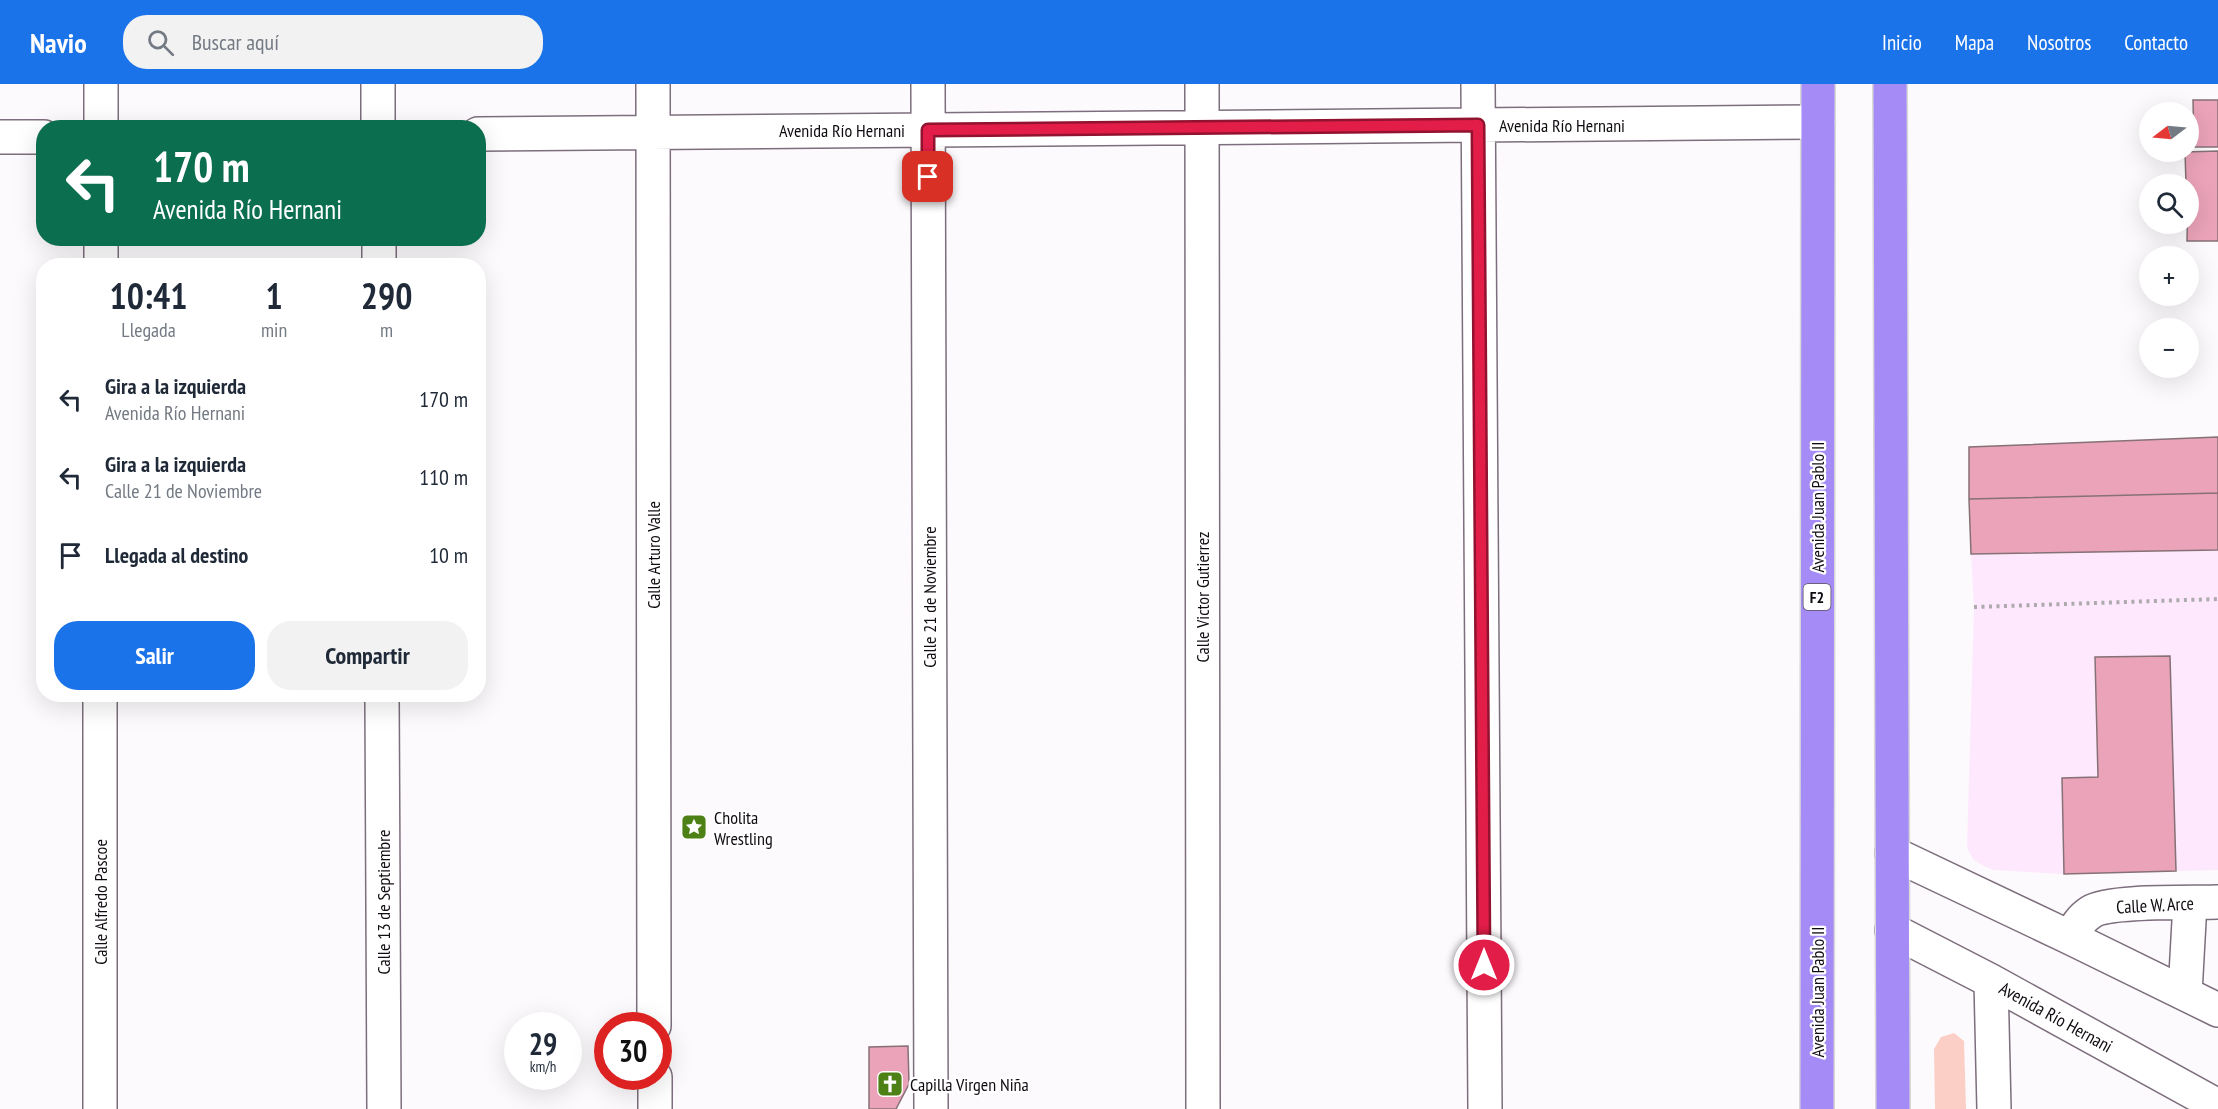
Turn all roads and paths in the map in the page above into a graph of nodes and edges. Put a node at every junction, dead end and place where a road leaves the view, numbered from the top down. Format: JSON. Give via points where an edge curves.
{"nodes":[{"id":1,"x":100,"y":84,"type":"edge"},
{"id":2,"x":378,"y":84,"type":"edge"},
{"id":3,"x":653,"y":84,"type":"edge"},
{"id":4,"x":928,"y":84,"type":"edge"},
{"id":5,"x":1202,"y":84,"type":"edge"},
{"id":6,"x":1478,"y":84,"type":"edge"},
{"id":7,"x":1818,"y":84,"type":"edge"},
{"id":8,"x":1890,"y":84,"type":"edge"},
{"id":9,"x":100,"y":120,"type":"edge"},
{"id":10,"x":378,"y":120,"type":"edge"},
{"id":11,"x":1818,"y":123,"type":"junction"},
{"id":12,"x":1478,"y":125,"type":"junction"},
{"id":13,"x":1202,"y":128,"type":"junction"},
{"id":14,"x":928,"y":130,"type":"junction"},
{"id":15,"x":653,"y":132,"type":"junction"},
{"id":16,"x":486,"y":134,"type":"edge"},
{"id":17,"x":0,"y":137,"type":"edge"},
{"id":18,"x":36,"y":137,"type":"edge"},
{"id":19,"x":2218,"y":599,"type":"edge"},
{"id":20,"x":1974,"y":607,"type":"dead end"},
{"id":21,"x":100,"y":702,"type":"edge"},
{"id":22,"x":382,"y":702,"type":"edge"},
{"id":23,"x":1892,"y":853,"type":"junction"},
{"id":24,"x":2204,"y":903,"type":"edge"},
{"id":25,"x":1892,"y":930,"type":"junction"},
{"id":26,"x":2071,"y":938,"type":"junction"},
{"id":27,"x":1991,"y":981,"type":"junction"},
{"id":28,"x":2185,"y":993,"type":"junction"},
{"id":29,"x":2218,"y":1010,"type":"edge"},
{"id":30,"x":654,"y":1012,"type":"edge"},
{"id":31,"x":654,"y":1090,"type":"edge"},
{"id":32,"x":2218,"y":1106,"type":"edge"},
{"id":33,"x":100,"y":1109,"type":"edge"},
{"id":34,"x":384,"y":1109,"type":"edge"},
{"id":35,"x":655,"y":1109,"type":"edge"},
{"id":36,"x":931,"y":1109,"type":"edge"},
{"id":37,"x":1203,"y":1109,"type":"edge"},
{"id":38,"x":1485,"y":1109,"type":"edge"},
{"id":39,"x":1817,"y":1109,"type":"edge"},
{"id":40,"x":1893,"y":1109,"type":"edge"},
{"id":41,"x":1994,"y":1109,"type":"edge"}],
"edges":[{"from":1,"to":9,"type":"street"},
{"from":2,"to":10,"type":"street"},
{"from":3,"to":15,"type":"street","name":"Calle Arturo Valle"},
{"from":4,"to":14,"type":"street","name":"Calle 21 de Noviembre"},
{"from":5,"to":13,"type":"street","name":"Calle Victor Gutierrez"},
{"from":6,"to":12,"type":"street"},
{"from":7,"to":11,"type":"highway","name":"Avenida Juan Pablo II","number":"F2"},
{"from":8,"to":23,"type":"highway"},
{"from":11,"to":12,"type":"street","name":"Avenida Río Hernani"},
{"from":11,"to":39,"type":"highway","name":"Avenida Juan Pablo II","number":"F2"},
{"from":12,"to":13,"type":"street","name":"Avenida Río Hernani"},
{"from":12,"to":38,"type":"street"},
{"from":13,"to":14,"type":"street","name":"Avenida Río Hernani"},
{"from":13,"to":37,"type":"street","name":"Calle Victor Gutierrez"},
{"from":14,"to":15,"type":"street","name":"Avenida Río Hernani"},
{"from":14,"to":36,"type":"street","name":"Calle 21 de Noviembre"},
{"from":15,"to":16,"type":"street","name":"Avenida Río Hernani"},
{"from":15,"to":30,"type":"street","name":"Calle Arturo Valle"},
{"from":17,"to":18,"type":"street"},
{"from":19,"to":20,"type":"path"},
{"from":21,"to":33,"type":"street","name":"Calle Alfredo Pascoe"},
{"from":22,"to":34,"type":"street","name":"Calle 13 de Septiembre"},
{"from":23,"to":25,"type":"highway"},
{"from":23,"to":26,"type":"street"},
{"from":24,"to":26,"type":"street","name":"Calle W. Arce","via":[[2123,904],[2093,910],[2078,922]]},
{"from":24,"to":28,"type":"street"},
{"from":25,"to":27,"type":"street","name":"Avenida Río Hernani"},
{"from":25,"to":40,"type":"highway"},
{"from":26,"to":28,"type":"street"},
{"from":27,"to":32,"type":"street","name":"Avenida Río Hernani"},
{"from":27,"to":41,"type":"street"},
{"from":28,"to":29,"type":"street"},
{"from":31,"to":35,"type":"street"}]}
